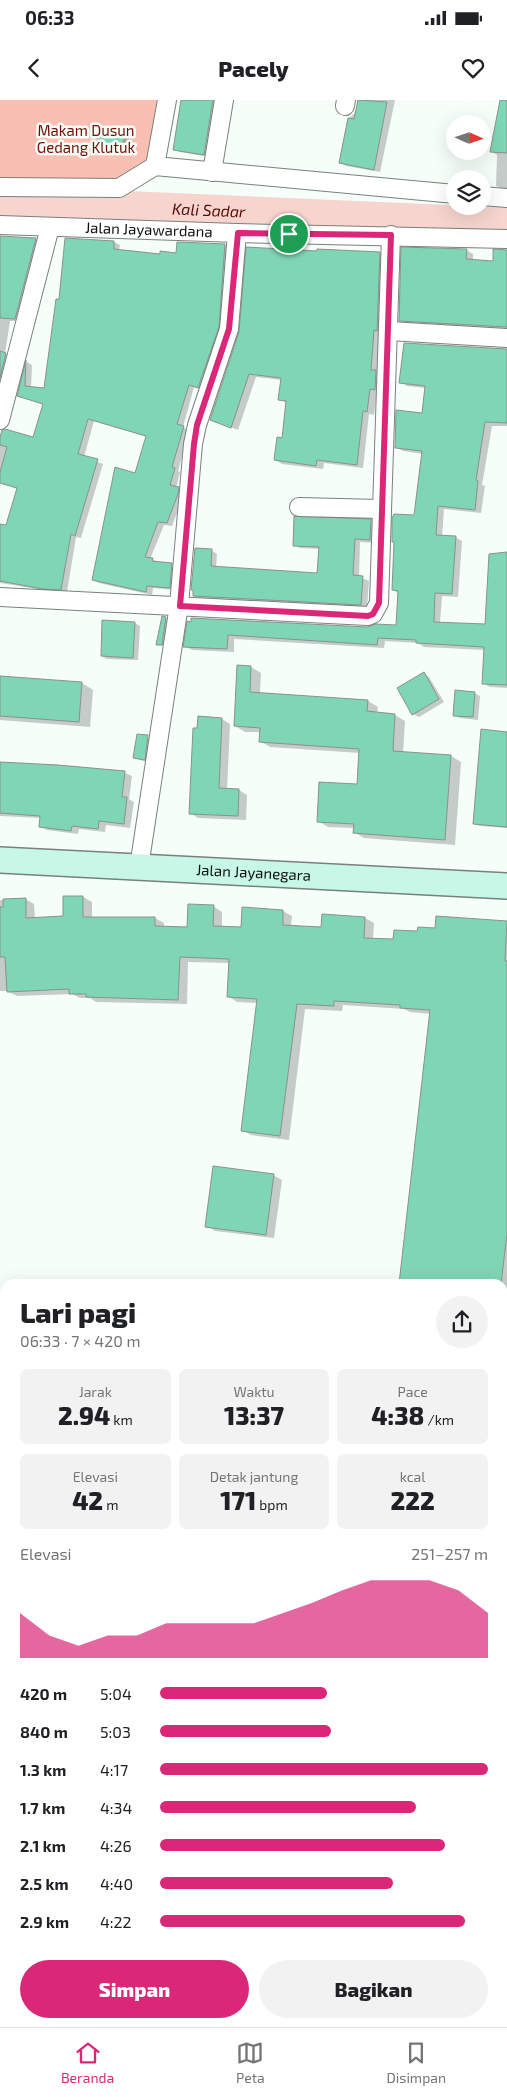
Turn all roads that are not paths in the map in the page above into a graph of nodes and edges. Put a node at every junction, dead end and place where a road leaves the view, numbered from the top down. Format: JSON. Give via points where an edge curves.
{"nodes":[{"id":1,"x":167,"y":100,"type":"edge"},
{"id":2,"x":224,"y":100,"type":"edge"},
{"id":3,"x":155,"y":166,"type":"junction"},
{"id":4,"x":212,"y":172,"type":"junction"},
{"id":5,"x":0,"y":187,"type":"edge"},
{"id":6,"x":446,"y":193,"type":"edge"},
{"id":7,"x":491,"y":197,"type":"edge"},
{"id":8,"x":507,"y":198,"type":"edge"},
{"id":9,"x":0,"y":225,"type":"edge"},
{"id":10,"x":50,"y":226,"type":"junction"},
{"id":11,"x":238,"y":233,"type":"junction"},
{"id":12,"x":391,"y":235,"type":"junction"},
{"id":13,"x":507,"y":239,"type":"edge"},
{"id":14,"x":389,"y":331,"type":"junction"},
{"id":15,"x":507,"y":338,"type":"edge"},
{"id":16,"x":0,"y":420,"type":"edge"},
{"id":17,"x":299,"y":507,"type":"dead end"},
{"id":18,"x":381,"y":509,"type":"junction"},
{"id":19,"x":0,"y":597,"type":"edge"},
{"id":20,"x":180,"y":606,"type":"junction"},
{"id":21,"x":0,"y":860,"type":"edge"},
{"id":22,"x":139,"y":867,"type":"junction"},
{"id":23,"x":507,"y":886,"type":"edge"}],
"edges":[{"from":1,"to":3,"type":"street"},
{"from":2,"to":4,"type":"street"},
{"from":3,"to":4,"type":"street"},
{"from":3,"to":5,"type":"street","via":[[119,188]]},
{"from":4,"to":6,"type":"street"},
{"from":7,"to":8,"type":"street"},
{"from":9,"to":10,"type":"street","name":"Jalan Jayawardana"},
{"from":10,"to":11,"type":"street","name":"Jalan Jayawardana"},
{"from":10,"to":16,"type":"street"},
{"from":11,"to":12,"type":"street","name":"Jalan Jayawardana"},
{"from":11,"to":20,"type":"street","via":[[229,329],[197,425],[194,444]]},
{"from":12,"to":13,"type":"street","name":"Jalan Jayawardana"},
{"from":12,"to":14,"type":"street"},
{"from":14,"to":15,"type":"street"},
{"from":14,"to":18,"type":"street"},
{"from":17,"to":18,"type":"street"},
{"from":18,"to":20,"type":"street","via":[[379,603],[373,614]]},
{"from":19,"to":20,"type":"street"},
{"from":20,"to":22,"type":"street"},
{"from":21,"to":22,"type":"main road","name":"Jalan Jayanegara"},
{"from":22,"to":23,"type":"main road","name":"Jalan Jayanegara"}]}
